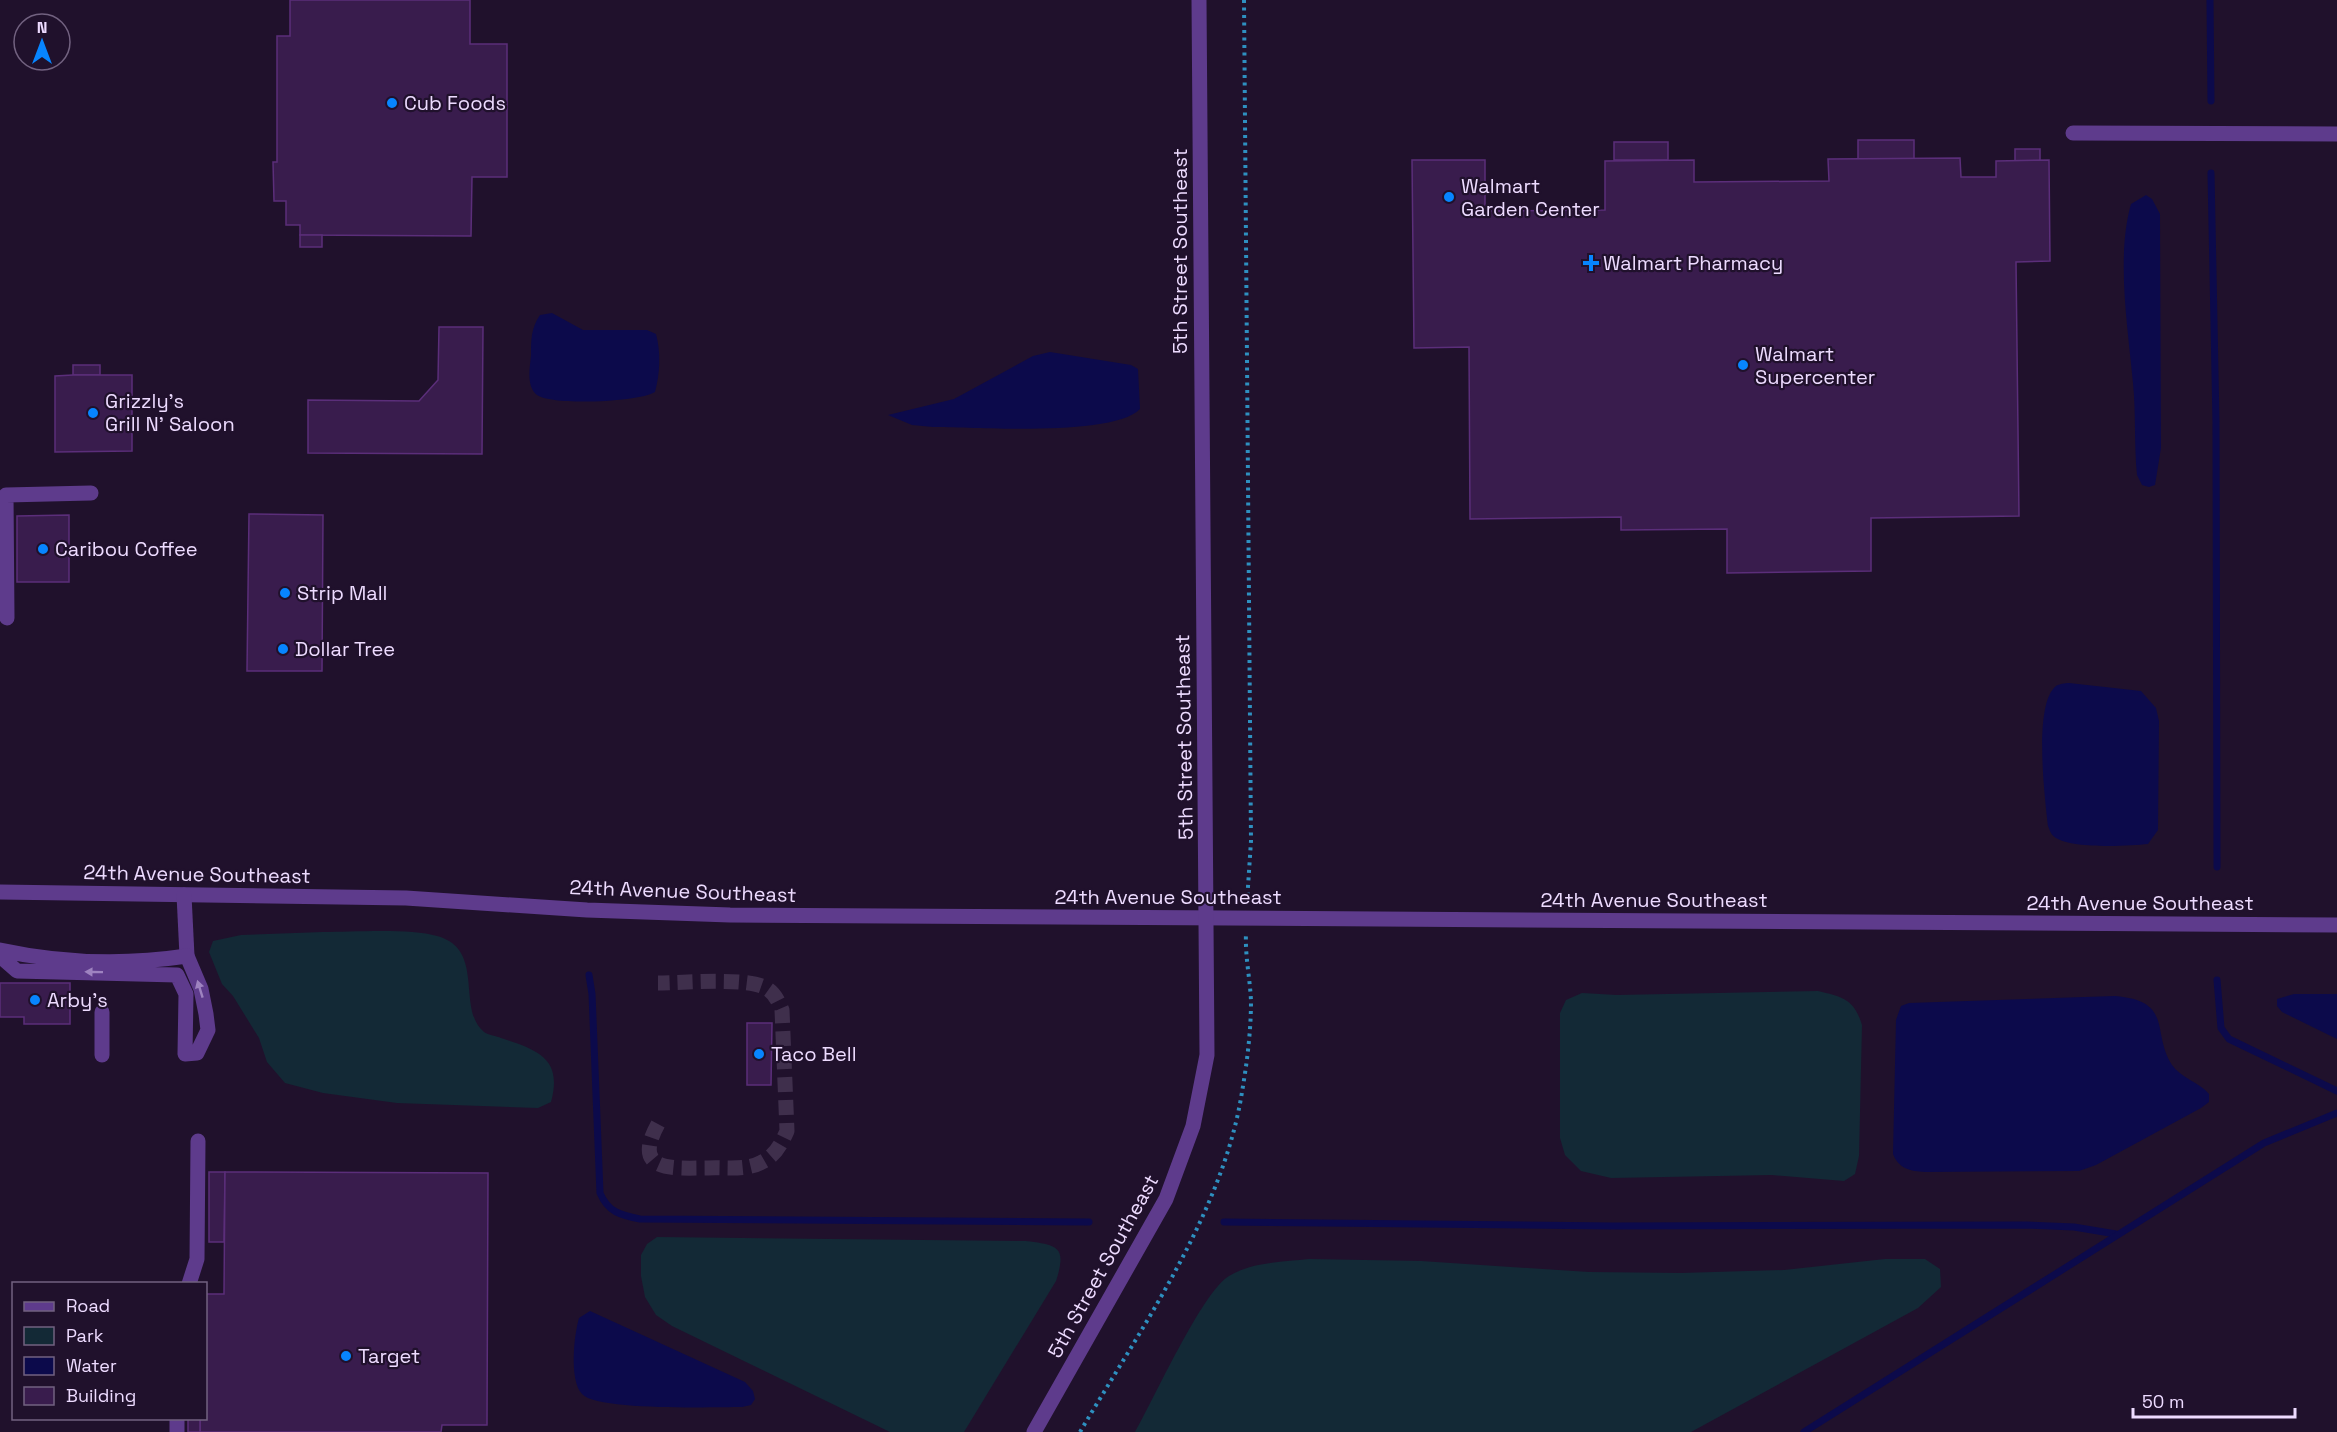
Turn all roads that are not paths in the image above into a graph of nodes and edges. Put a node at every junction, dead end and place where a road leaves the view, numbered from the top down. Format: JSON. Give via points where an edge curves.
{"nodes":[{"id":1,"x":1199,"y":0,"type":"edge"},
{"id":2,"x":2073,"y":134,"type":"dead end"},
{"id":3,"x":2337,"y":134,"type":"edge"},
{"id":4,"x":91,"y":493,"type":"dead end"},
{"id":5,"x":7,"y":618,"type":"dead end"},
{"id":6,"x":0,"y":892,"type":"edge"},
{"id":7,"x":184,"y":895,"type":"junction"},
{"id":8,"x":1207,"y":919,"type":"junction"},
{"id":9,"x":2337,"y":925,"type":"edge"},
{"id":10,"x":0,"y":950,"type":"edge"},
{"id":11,"x":0,"y":956,"type":"edge"},
{"id":12,"x":187,"y":956,"type":"junction"},
{"id":13,"x":102,"y":1012,"type":"dead end"},
{"id":14,"x":186,"y":1012,"type":"junction"},
{"id":15,"x":206,"y":1014,"type":"junction"},
{"id":16,"x":102,"y":1055,"type":"dead end"},
{"id":17,"x":198,"y":1142,"type":"dead end"},
{"id":18,"x":190,"y":1282,"type":"edge"},
{"id":19,"x":1034,"y":1432,"type":"edge"}],
"edges":[{"from":1,"to":8,"type":"street","name":"5th Street Southeast"},
{"from":2,"to":3,"type":"street"},
{"from":4,"to":5,"type":"street","via":[[6,495]]},
{"from":6,"to":7,"type":"street","name":"24th Avenue Southeast"},
{"from":7,"to":8,"type":"street","name":"24th Avenue Southeast","via":[[424,898],[640,913]]},
{"from":7,"to":12,"type":"street"},
{"from":8,"to":9,"type":"street","name":"24th Avenue Southeast"},
{"from":8,"to":19,"type":"street","name":"5th Street Southeast","via":[[1207,1055],[1185,1151],[1151,1228]]},
{"from":10,"to":12,"type":"street","via":[[138,963]]},
{"from":14,"to":11,"type":"street","one_way":true,"via":[[186,994],[177,975],[18,971]]},
{"from":15,"to":12,"type":"street","one_way":true,"via":[[201,989]]},
{"from":13,"to":16,"type":"street"},
{"from":14,"to":15,"type":"street"},
{"from":14,"to":15,"type":"street","via":[[185,1054],[197,1053],[208,1030]]},
{"from":17,"to":18,"type":"street","via":[[197,1259]]}]}
